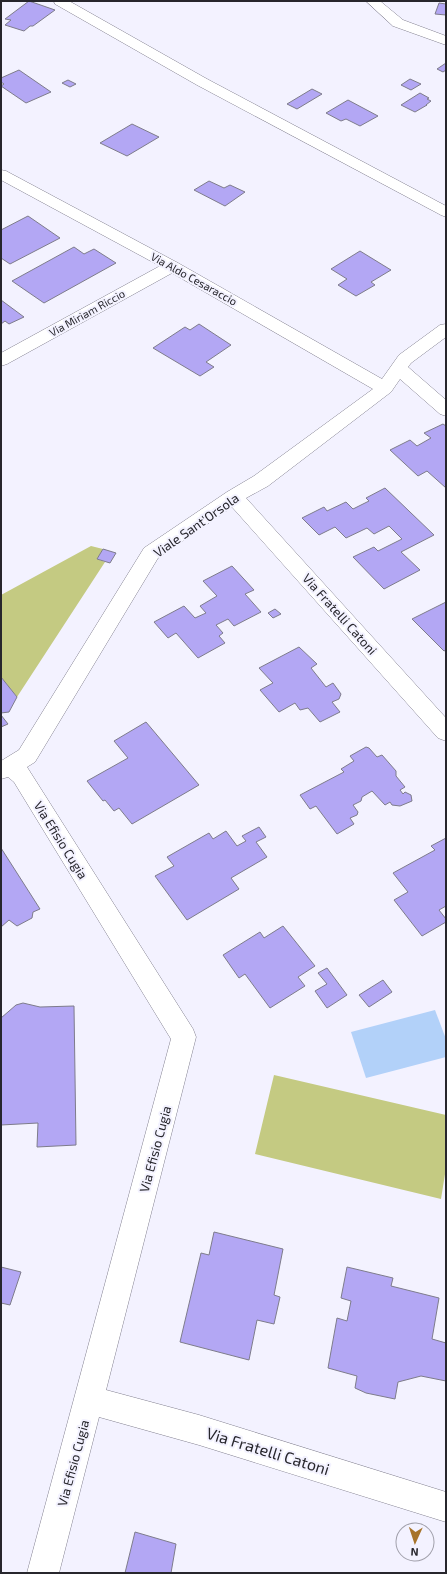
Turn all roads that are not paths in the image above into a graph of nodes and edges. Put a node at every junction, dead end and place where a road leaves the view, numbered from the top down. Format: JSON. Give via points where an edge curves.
{"nodes":[{"id":1,"x":60,"y":1,"type":"edge"},
{"id":2,"x":372,"y":1,"type":"edge"},
{"id":3,"x":446,"y":41,"type":"edge"},
{"id":4,"x":1,"y":174,"type":"edge"},
{"id":5,"x":446,"y":212,"type":"edge"},
{"id":6,"x":172,"y":266,"type":"junction"},
{"id":7,"x":446,"y":329,"type":"edge"},
{"id":8,"x":1,"y":360,"type":"edge"},
{"id":9,"x":398,"y":368,"type":"junction"},
{"id":10,"x":385,"y":388,"type":"junction"},
{"id":11,"x":446,"y":410,"type":"edge"},
{"id":12,"x":234,"y":497,"type":"junction"},
{"id":13,"x":446,"y":732,"type":"edge"},
{"id":14,"x":6,"y":768,"type":"edge"},
{"id":15,"x":90,"y":1400,"type":"junction"},
{"id":16,"x":446,"y":1507,"type":"edge"},
{"id":17,"x":43,"y":1573,"type":"edge"}],
"edges":[{"from":1,"to":5,"type":"street","via":[[208,85]]},
{"from":2,"to":3,"type":"street","via":[[398,23]]},
{"from":4,"to":6,"type":"street","name":"Via Aldo Cesaraccio"},
{"from":6,"to":8,"type":"street","name":"Via Miriam Riccio"},
{"from":6,"to":10,"type":"street","name":"Via Aldo Cesaraccio"},
{"from":7,"to":9,"type":"street","name":"Viale Sant'Orsola","via":[[404,359]]},
{"from":9,"to":10,"type":"street","name":"Viale Sant'Orsola"},
{"from":9,"to":11,"type":"street"},
{"from":10,"to":12,"type":"street","name":"Viale Sant'Orsola","via":[[261,481]]},
{"from":12,"to":13,"type":"street","name":"Via Fratelli Catoni"},
{"from":12,"to":14,"type":"street","name":"Viale Sant'Orsola","via":[[151,553],[27,756]]},
{"from":14,"to":15,"type":"street","name":"Via Efisio Cugia","via":[[22,776],[184,1037]]},
{"from":15,"to":16,"type":"street","name":"Via Fratelli Catoni","via":[[199,1430]]},
{"from":15,"to":17,"type":"street","name":"Via Efisio Cugia"}]}
